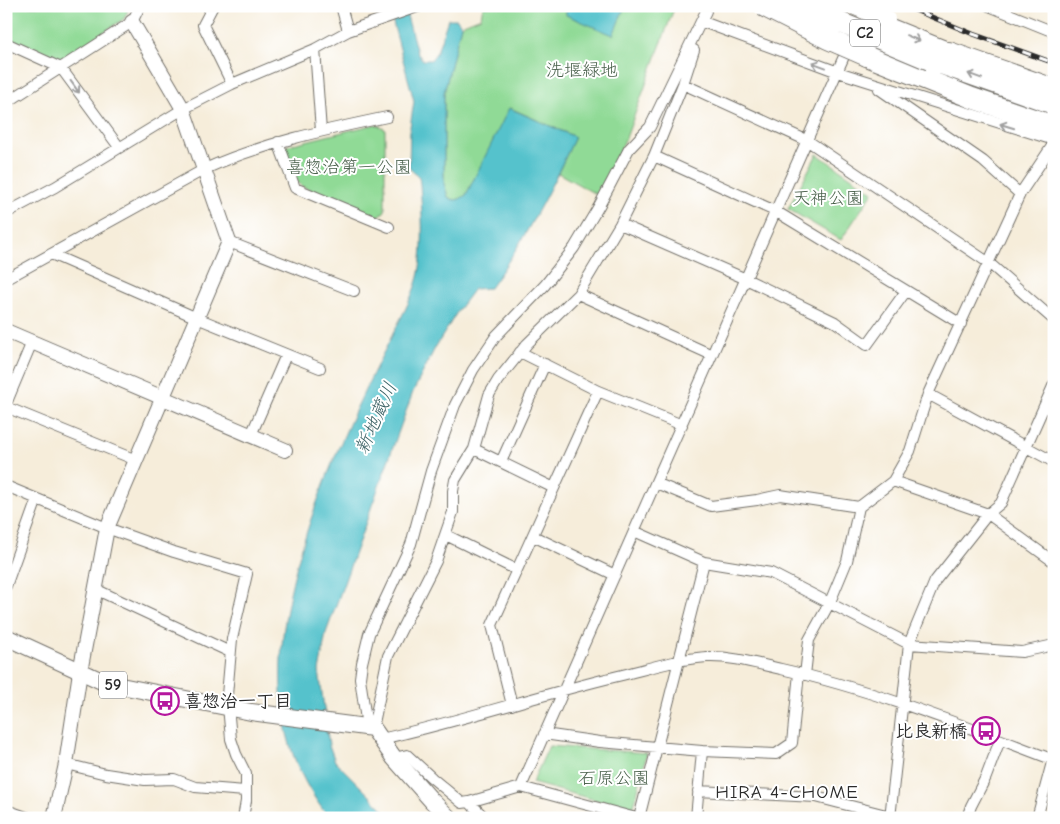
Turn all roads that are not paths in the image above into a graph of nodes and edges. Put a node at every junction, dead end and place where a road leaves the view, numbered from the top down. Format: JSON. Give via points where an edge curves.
{"nodes":[{"id":1,"x":140,"y":6,"type":"edge"},
{"id":2,"x":213,"y":6,"type":"edge"},
{"id":3,"x":341,"y":6,"type":"edge"},
{"id":4,"x":420,"y":6,"type":"edge"},
{"id":5,"x":763,"y":6,"type":"edge"},
{"id":6,"x":772,"y":6,"type":"edge"},
{"id":7,"x":801,"y":6,"type":"edge"},
{"id":8,"x":836,"y":6,"type":"edge"},
{"id":9,"x":855,"y":6,"type":"edge"},
{"id":10,"x":867,"y":6,"type":"edge"},
{"id":11,"x":990,"y":6,"type":"edge"},
{"id":12,"x":707,"y":9,"type":"edge"},
{"id":13,"x":886,"y":19,"type":"dead end"},
{"id":14,"x":132,"y":22,"type":"junction"},
{"id":15,"x":703,"y":22,"type":"junction"},
{"id":16,"x":348,"y":31,"type":"junction"},
{"id":17,"x":1054,"y":32,"type":"edge"},
{"id":18,"x":6,"y":43,"type":"edge"},
{"id":19,"x":315,"y":49,"type":"junction"},
{"id":20,"x":869,"y":52,"type":"junction"},
{"id":21,"x":61,"y":68,"type":"junction"},
{"id":22,"x":838,"y":72,"type":"junction"},
{"id":23,"x":870,"y":82,"type":"junction"},
{"id":24,"x":232,"y":84,"type":"junction"},
{"id":25,"x":683,"y":84,"type":"junction"},
{"id":26,"x":1054,"y":89,"type":"edge"},
{"id":27,"x":6,"y":103,"type":"edge"},
{"id":28,"x":1054,"y":104,"type":"edge"},
{"id":29,"x":183,"y":109,"type":"junction"},
{"id":30,"x":387,"y":117,"type":"dead end"},
{"id":31,"x":1054,"y":126,"type":"edge"},
{"id":32,"x":321,"y":131,"type":"junction"},
{"id":33,"x":808,"y":141,"type":"junction"},
{"id":34,"x":278,"y":142,"type":"junction"},
{"id":35,"x":1054,"y":142,"type":"edge"},
{"id":36,"x":119,"y":147,"type":"junction"},
{"id":37,"x":654,"y":156,"type":"junction"},
{"id":38,"x":205,"y":169,"type":"junction"},
{"id":39,"x":1020,"y":194,"type":"junction"},
{"id":40,"x":776,"y":212,"type":"junction"},
{"id":41,"x":6,"y":213,"type":"edge"},
{"id":42,"x":620,"y":224,"type":"junction"},
{"id":43,"x":389,"y":227,"type":"dead end"},
{"id":44,"x":229,"y":242,"type":"junction"},
{"id":45,"x":51,"y":254,"type":"junction"},
{"id":46,"x":989,"y":262,"type":"junction"},
{"id":47,"x":6,"y":279,"type":"edge"},
{"id":48,"x":746,"y":280,"type":"junction"},
{"id":49,"x":354,"y":291,"type":"dead end"},
{"id":50,"x":906,"y":291,"type":"junction"},
{"id":51,"x":578,"y":294,"type":"junction"},
{"id":52,"x":197,"y":318,"type":"junction"},
{"id":53,"x":1054,"y":320,"type":"edge"},
{"id":54,"x":961,"y":324,"type":"junction"},
{"id":55,"x":6,"y":331,"type":"edge"},
{"id":56,"x":32,"y":342,"type":"junction"},
{"id":57,"x":520,"y":352,"type":"junction"},
{"id":58,"x":286,"y":355,"type":"junction"},
{"id":59,"x":712,"y":355,"type":"junction"},
{"id":60,"x":546,"y":364,"type":"junction"},
{"id":61,"x":320,"y":368,"type":"dead end"},
{"id":62,"x":1054,"y":384,"type":"edge"},
{"id":63,"x":598,"y":391,"type":"junction"},
{"id":64,"x":928,"y":394,"type":"junction"},
{"id":65,"x":164,"y":398,"type":"junction"},
{"id":66,"x":6,"y":406,"type":"edge"},
{"id":67,"x":682,"y":425,"type":"junction"},
{"id":68,"x":251,"y":436,"type":"junction"},
{"id":69,"x":1025,"y":446,"type":"junction"},
{"id":70,"x":285,"y":450,"type":"dead end"},
{"id":71,"x":474,"y":450,"type":"junction"},
{"id":72,"x":136,"y":460,"type":"junction"},
{"id":73,"x":501,"y":462,"type":"junction"},
{"id":74,"x":1054,"y":462,"type":"edge"},
{"id":75,"x":893,"y":481,"type":"junction"},
{"id":76,"x":656,"y":483,"type":"junction"},
{"id":77,"x":6,"y":486,"type":"edge"},
{"id":78,"x":554,"y":488,"type":"junction"},
{"id":79,"x":38,"y":499,"type":"junction"},
{"id":80,"x":859,"y":507,"type":"junction"},
{"id":81,"x":988,"y":514,"type":"junction"},
{"id":82,"x":107,"y":528,"type":"junction"},
{"id":83,"x":634,"y":530,"type":"junction"},
{"id":84,"x":446,"y":535,"type":"junction"},
{"id":85,"x":533,"y":536,"type":"junction"},
{"id":86,"x":10,"y":559,"type":"edge"},
{"id":87,"x":704,"y":562,"type":"junction"},
{"id":88,"x":1054,"y":562,"type":"edge"},
{"id":89,"x":517,"y":570,"type":"junction"},
{"id":90,"x":615,"y":576,"type":"junction"},
{"id":91,"x":6,"y":586,"type":"edge"},
{"id":92,"x":95,"y":589,"type":"junction"},
{"id":93,"x":830,"y":602,"type":"junction"},
{"id":94,"x":6,"y":637,"type":"edge"},
{"id":95,"x":909,"y":644,"type":"junction"},
{"id":96,"x":1054,"y":645,"type":"edge"},
{"id":97,"x":230,"y":652,"type":"junction"},
{"id":98,"x":679,"y":661,"type":"junction"},
{"id":99,"x":80,"y":672,"type":"junction"},
{"id":100,"x":802,"y":674,"type":"junction"},
{"id":101,"x":565,"y":689,"type":"junction"},
{"id":102,"x":901,"y":703,"type":"junction"},
{"id":103,"x":512,"y":705,"type":"junction"},
{"id":104,"x":227,"y":707,"type":"junction"},
{"id":105,"x":374,"y":731,"type":"junction"},
{"id":106,"x":544,"y":734,"type":"junction"},
{"id":107,"x":1000,"y":740,"type":"junction"},
{"id":108,"x":657,"y":747,"type":"junction"},
{"id":109,"x":702,"y":751,"type":"junction"},
{"id":110,"x":394,"y":758,"type":"junction"},
{"id":111,"x":1053,"y":758,"type":"edge"},
{"id":112,"x":66,"y":764,"type":"junction"},
{"id":113,"x":521,"y":787,"type":"junction"},
{"id":114,"x":245,"y":791,"type":"junction"},
{"id":115,"x":698,"y":791,"type":"junction"},
{"id":116,"x":469,"y":802,"type":"junction"},
{"id":117,"x":6,"y":810,"type":"edge"},
{"id":118,"x":890,"y":817,"type":"edge"},
{"id":119,"x":29,"y":818,"type":"edge"},
{"id":120,"x":54,"y":818,"type":"edge"},
{"id":121,"x":243,"y":818,"type":"edge"},
{"id":122,"x":449,"y":818,"type":"edge"},
{"id":123,"x":485,"y":818,"type":"edge"},
{"id":124,"x":637,"y":818,"type":"edge"},
{"id":125,"x":696,"y":818,"type":"edge"},
{"id":126,"x":968,"y":818,"type":"edge"},
{"id":127,"x":1037,"y":818,"type":"edge"}],
"edges":[{"from":1,"to":14,"type":"street"},
{"from":2,"to":24,"type":"street","via":[[204,25]]},
{"from":3,"to":16,"type":"street"},
{"from":4,"to":16,"type":"street"},
{"from":5,"to":20,"type":"highway","bridge":true,"via":[[804,27]]},
{"from":6,"to":20,"type":"highway"},
{"from":28,"to":7,"type":"highway","number":"C2","one_way":true,"bridge":true,"via":[[930,60]]},
{"from":8,"to":26,"type":"highway","number":"C2","one_way":true,"bridge":true,"via":[[942,50]]},
{"from":9,"to":13,"type":"highway","bridge":true},
{"from":10,"to":22,"type":"street"},
{"from":11,"to":17,"type":"street"},
{"from":12,"to":15,"type":"street"},
{"from":12,"to":105,"type":"street","via":[[650,127],[629,149],[574,248],[545,286],[492,341],[455,405],[431,471],[411,544],[369,634],[360,678]]},
{"from":14,"to":21,"type":"street"},
{"from":14,"to":29,"type":"street"},
{"from":22,"to":15,"type":"street","one_way":true},
{"from":15,"to":25,"type":"street"},
{"from":16,"to":19,"type":"street"},
{"from":18,"to":21,"type":"street"},
{"from":19,"to":24,"type":"street"},
{"from":19,"to":32,"type":"street"},
{"from":20,"to":31,"type":"highway","via":[[972,98]]},
{"from":21,"to":27,"type":"street"},
{"from":21,"to":36,"type":"street","one_way":true},
{"from":22,"to":23,"type":"street"},
{"from":22,"to":33,"type":"street"},
{"from":35,"to":23,"type":"street","one_way":true},
{"from":23,"to":39,"type":"street","via":[[983,161]]},
{"from":24,"to":29,"type":"street"},
{"from":25,"to":33,"type":"street"},
{"from":25,"to":37,"type":"street"},
{"from":29,"to":36,"type":"street"},
{"from":29,"to":38,"type":"street"},
{"from":30,"to":32,"type":"street"},
{"from":32,"to":34,"type":"street"},
{"from":33,"to":40,"type":"street"},
{"from":33,"to":46,"type":"street"},
{"from":34,"to":38,"type":"street"},
{"from":34,"to":43,"type":"street","via":[[295,188]]},
{"from":35,"to":39,"type":"street"},
{"from":36,"to":41,"type":"street"},
{"from":37,"to":40,"type":"street"},
{"from":37,"to":42,"type":"street"},
{"from":38,"to":44,"type":"street"},
{"from":38,"to":45,"type":"street"},
{"from":39,"to":46,"type":"street"},
{"from":40,"to":48,"type":"street"},
{"from":40,"to":50,"type":"street"},
{"from":42,"to":48,"type":"street"},
{"from":42,"to":51,"type":"street"},
{"from":44,"to":49,"type":"street"},
{"from":44,"to":52,"type":"street"},
{"from":45,"to":47,"type":"street"},
{"from":45,"to":52,"type":"street"},
{"from":46,"to":53,"type":"street"},
{"from":46,"to":54,"type":"street"},
{"from":48,"to":50,"type":"street","via":[[835,322],[868,345]]},
{"from":48,"to":59,"type":"street"},
{"from":50,"to":54,"type":"street"},
{"from":51,"to":57,"type":"street"},
{"from":51,"to":59,"type":"street"},
{"from":52,"to":58,"type":"street"},
{"from":52,"to":65,"type":"street"},
{"from":54,"to":64,"type":"street"},
{"from":55,"to":56,"type":"street"},
{"from":56,"to":65,"type":"street"},
{"from":56,"to":66,"type":"street"},
{"from":57,"to":60,"type":"street"},
{"from":57,"to":71,"type":"street","via":[[489,395]]},
{"from":58,"to":61,"type":"street"},
{"from":58,"to":68,"type":"street"},
{"from":59,"to":67,"type":"street"},
{"from":60,"to":63,"type":"street"},
{"from":60,"to":73,"type":"street"},
{"from":62,"to":69,"type":"street"},
{"from":63,"to":67,"type":"street"},
{"from":63,"to":78,"type":"street"},
{"from":64,"to":69,"type":"street"},
{"from":64,"to":75,"type":"street","via":[[910,451]]},
{"from":65,"to":68,"type":"street"},
{"from":65,"to":72,"type":"street"},
{"from":66,"to":72,"type":"street"},
{"from":67,"to":76,"type":"street"},
{"from":68,"to":70,"type":"street"},
{"from":69,"to":74,"type":"street"},
{"from":69,"to":81,"type":"street","via":[[1001,502]]},
{"from":71,"to":73,"type":"street"},
{"from":71,"to":84,"type":"street","via":[[455,480],[453,512]]},
{"from":72,"to":82,"type":"street"},
{"from":73,"to":78,"type":"street"},
{"from":75,"to":80,"type":"street"},
{"from":75,"to":81,"type":"street"},
{"from":76,"to":80,"type":"street","via":[[711,506],[780,495]]},
{"from":76,"to":83,"type":"street"},
{"from":77,"to":79,"type":"street"},
{"from":78,"to":85,"type":"street"},
{"from":79,"to":82,"type":"street"},
{"from":79,"to":86,"type":"street"},
{"from":80,"to":93,"type":"street","via":[[847,562]]},
{"from":81,"to":88,"type":"street"},
{"from":81,"to":95,"type":"street","via":[[935,581]]},
{"from":82,"to":92,"type":"street"},
{"from":82,"to":97,"type":"street","via":[[247,574]]},
{"from":83,"to":87,"type":"street"},
{"from":83,"to":90,"type":"street"},
{"from":84,"to":89,"type":"street"},
{"from":84,"to":105,"type":"street","via":[[388,656]]},
{"from":85,"to":89,"type":"street"},
{"from":85,"to":90,"type":"street"},
{"from":86,"to":91,"type":"street"},
{"from":87,"to":93,"type":"street","via":[[771,573]]},
{"from":87,"to":98,"type":"street"},
{"from":89,"to":103,"type":"street","via":[[492,625]]},
{"from":90,"to":101,"type":"street"},
{"from":92,"to":97,"type":"street"},
{"from":92,"to":99,"type":"street"},
{"from":93,"to":95,"type":"street"},
{"from":93,"to":100,"type":"street","via":[[809,640]]},
{"from":94,"to":99,"type":"main road","number":"59"},
{"from":95,"to":96,"type":"street","via":[[1022,652]]},
{"from":95,"to":102,"type":"street"},
{"from":97,"to":104,"type":"street"},
{"from":98,"to":100,"type":"street","via":[[708,657]]},
{"from":98,"to":101,"type":"street"},
{"from":98,"to":108,"type":"street"},
{"from":99,"to":104,"type":"main road","number":"59","via":[[106,683]]},
{"from":99,"to":112,"type":"street"},
{"from":100,"to":102,"type":"street"},
{"from":100,"to":109,"type":"street","via":[[792,743],[776,754]]},
{"from":101,"to":103,"type":"street"},
{"from":101,"to":106,"type":"street"},
{"from":102,"to":107,"type":"street"},
{"from":102,"to":118,"type":"street"},
{"from":103,"to":105,"type":"street","via":[[425,729]]},
{"from":104,"to":105,"type":"main road","number":"59"},
{"from":104,"to":114,"type":"street","via":[[231,739],[246,774]]},
{"from":105,"to":110,"type":"main road"},
{"from":106,"to":108,"type":"street"},
{"from":106,"to":113,"type":"street"},
{"from":107,"to":111,"type":"street"},
{"from":107,"to":126,"type":"street"},
{"from":108,"to":109,"type":"street"},
{"from":108,"to":124,"type":"street"},
{"from":109,"to":115,"type":"street"},
{"from":110,"to":116,"type":"street","via":[[407,755],[462,803]]},
{"from":110,"to":122,"type":"main road"},
{"from":111,"to":127,"type":"street"},
{"from":112,"to":114,"type":"street","via":[[145,780],[174,779],[195,787]]},
{"from":112,"to":120,"type":"street"},
{"from":113,"to":116,"type":"street"},
{"from":113,"to":124,"type":"street"},
{"from":114,"to":121,"type":"street"},
{"from":115,"to":118,"type":"street","via":[[816,797]]},
{"from":115,"to":125,"type":"street"},
{"from":116,"to":123,"type":"street"},
{"from":117,"to":119,"type":"street"}]}
